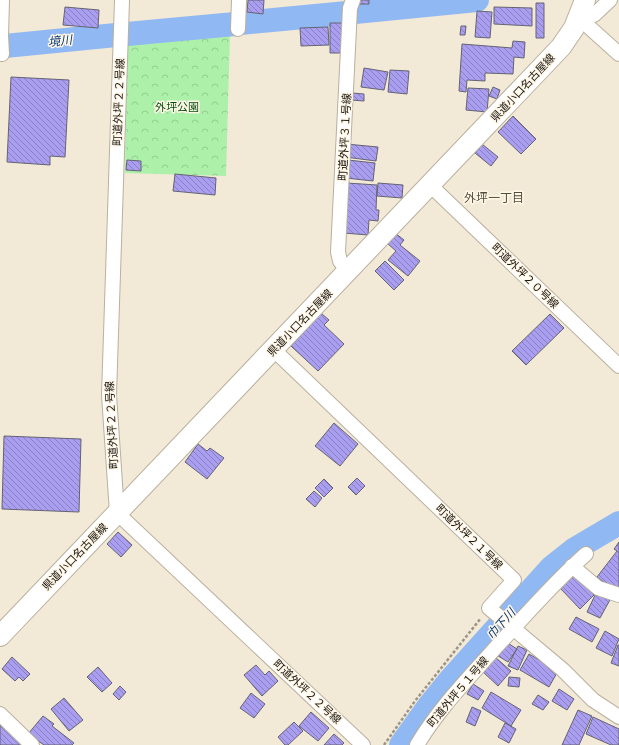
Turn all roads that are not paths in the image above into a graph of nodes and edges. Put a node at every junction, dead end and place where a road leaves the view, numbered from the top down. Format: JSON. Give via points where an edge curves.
{"nodes":[{"id":1,"x":2,"y":0,"type":"edge"},
{"id":2,"x":122,"y":0,"type":"edge"},
{"id":3,"x":240,"y":0,"type":"edge"},
{"id":4,"x":610,"y":0,"type":"edge"},
{"id":5,"x":351,"y":8,"type":"edge"},
{"id":6,"x":582,"y":9,"type":"edge"},
{"id":7,"x":238,"y":25,"type":"dead end"},
{"id":8,"x":2,"y":49,"type":"dead end"},
{"id":9,"x":619,"y":54,"type":"edge"},
{"id":10,"x":430,"y":185,"type":"junction"},
{"id":11,"x":348,"y":272,"type":"junction"},
{"id":12,"x":274,"y":350,"type":"junction"},
{"id":13,"x":619,"y":366,"type":"edge"},
{"id":14,"x":117,"y":513,"type":"junction"},
{"id":15,"x":586,"y":554,"type":"dead end"},
{"id":16,"x":572,"y":566,"type":"junction"},
{"id":17,"x":619,"y":595,"type":"edge"},
{"id":18,"x":512,"y":628,"type":"junction"},
{"id":19,"x":0,"y":636,"type":"edge"},
{"id":20,"x":0,"y":714,"type":"edge"},
{"id":21,"x":619,"y":717,"type":"edge"},
{"id":22,"x":32,"y":745,"type":"edge"},
{"id":23,"x":363,"y":745,"type":"edge"},
{"id":24,"x":417,"y":745,"type":"edge"}],
"edges":[{"from":1,"to":8,"type":"street"},
{"from":2,"to":14,"type":"street","name":"町道外坪２２号線","via":[[109,395]]},
{"from":3,"to":7,"type":"street"},
{"from":4,"to":6,"type":"street","via":[[594,15]]},
{"from":5,"to":11,"type":"street","name":"町道外坪３１号線","via":[[338,252],[340,261]]},
{"from":6,"to":9,"type":"street"},
{"from":6,"to":10,"type":"main road","name":"県道小口名古屋線","via":[[561,47]]},
{"from":10,"to":11,"type":"main road","name":"県道小口名古屋線"},
{"from":10,"to":13,"type":"street","name":"町道外坪２０号線"},
{"from":11,"to":12,"type":"main road","name":"県道小口名古屋線"},
{"from":12,"to":14,"type":"main road","name":"県道小口名古屋線"},
{"from":12,"to":18,"type":"street","name":"町道外坪２１号線","via":[[514,580],[489,608]]},
{"from":14,"to":19,"type":"main road","name":"県道小口名古屋線"},
{"from":14,"to":23,"type":"street","name":"町道外坪２２号線"},
{"from":15,"to":16,"type":"street","name":"町道外坪５１号線"},
{"from":16,"to":17,"type":"street","via":[[598,588]]},
{"from":16,"to":18,"type":"street","name":"町道外坪５１号線"},
{"from":18,"to":21,"type":"street","name":"町道外坪２１号線","via":[[564,670],[593,700]]},
{"from":18,"to":24,"type":"street","name":"町道外坪５１号線","via":[[434,718]]},
{"from":20,"to":22,"type":"street"}]}
